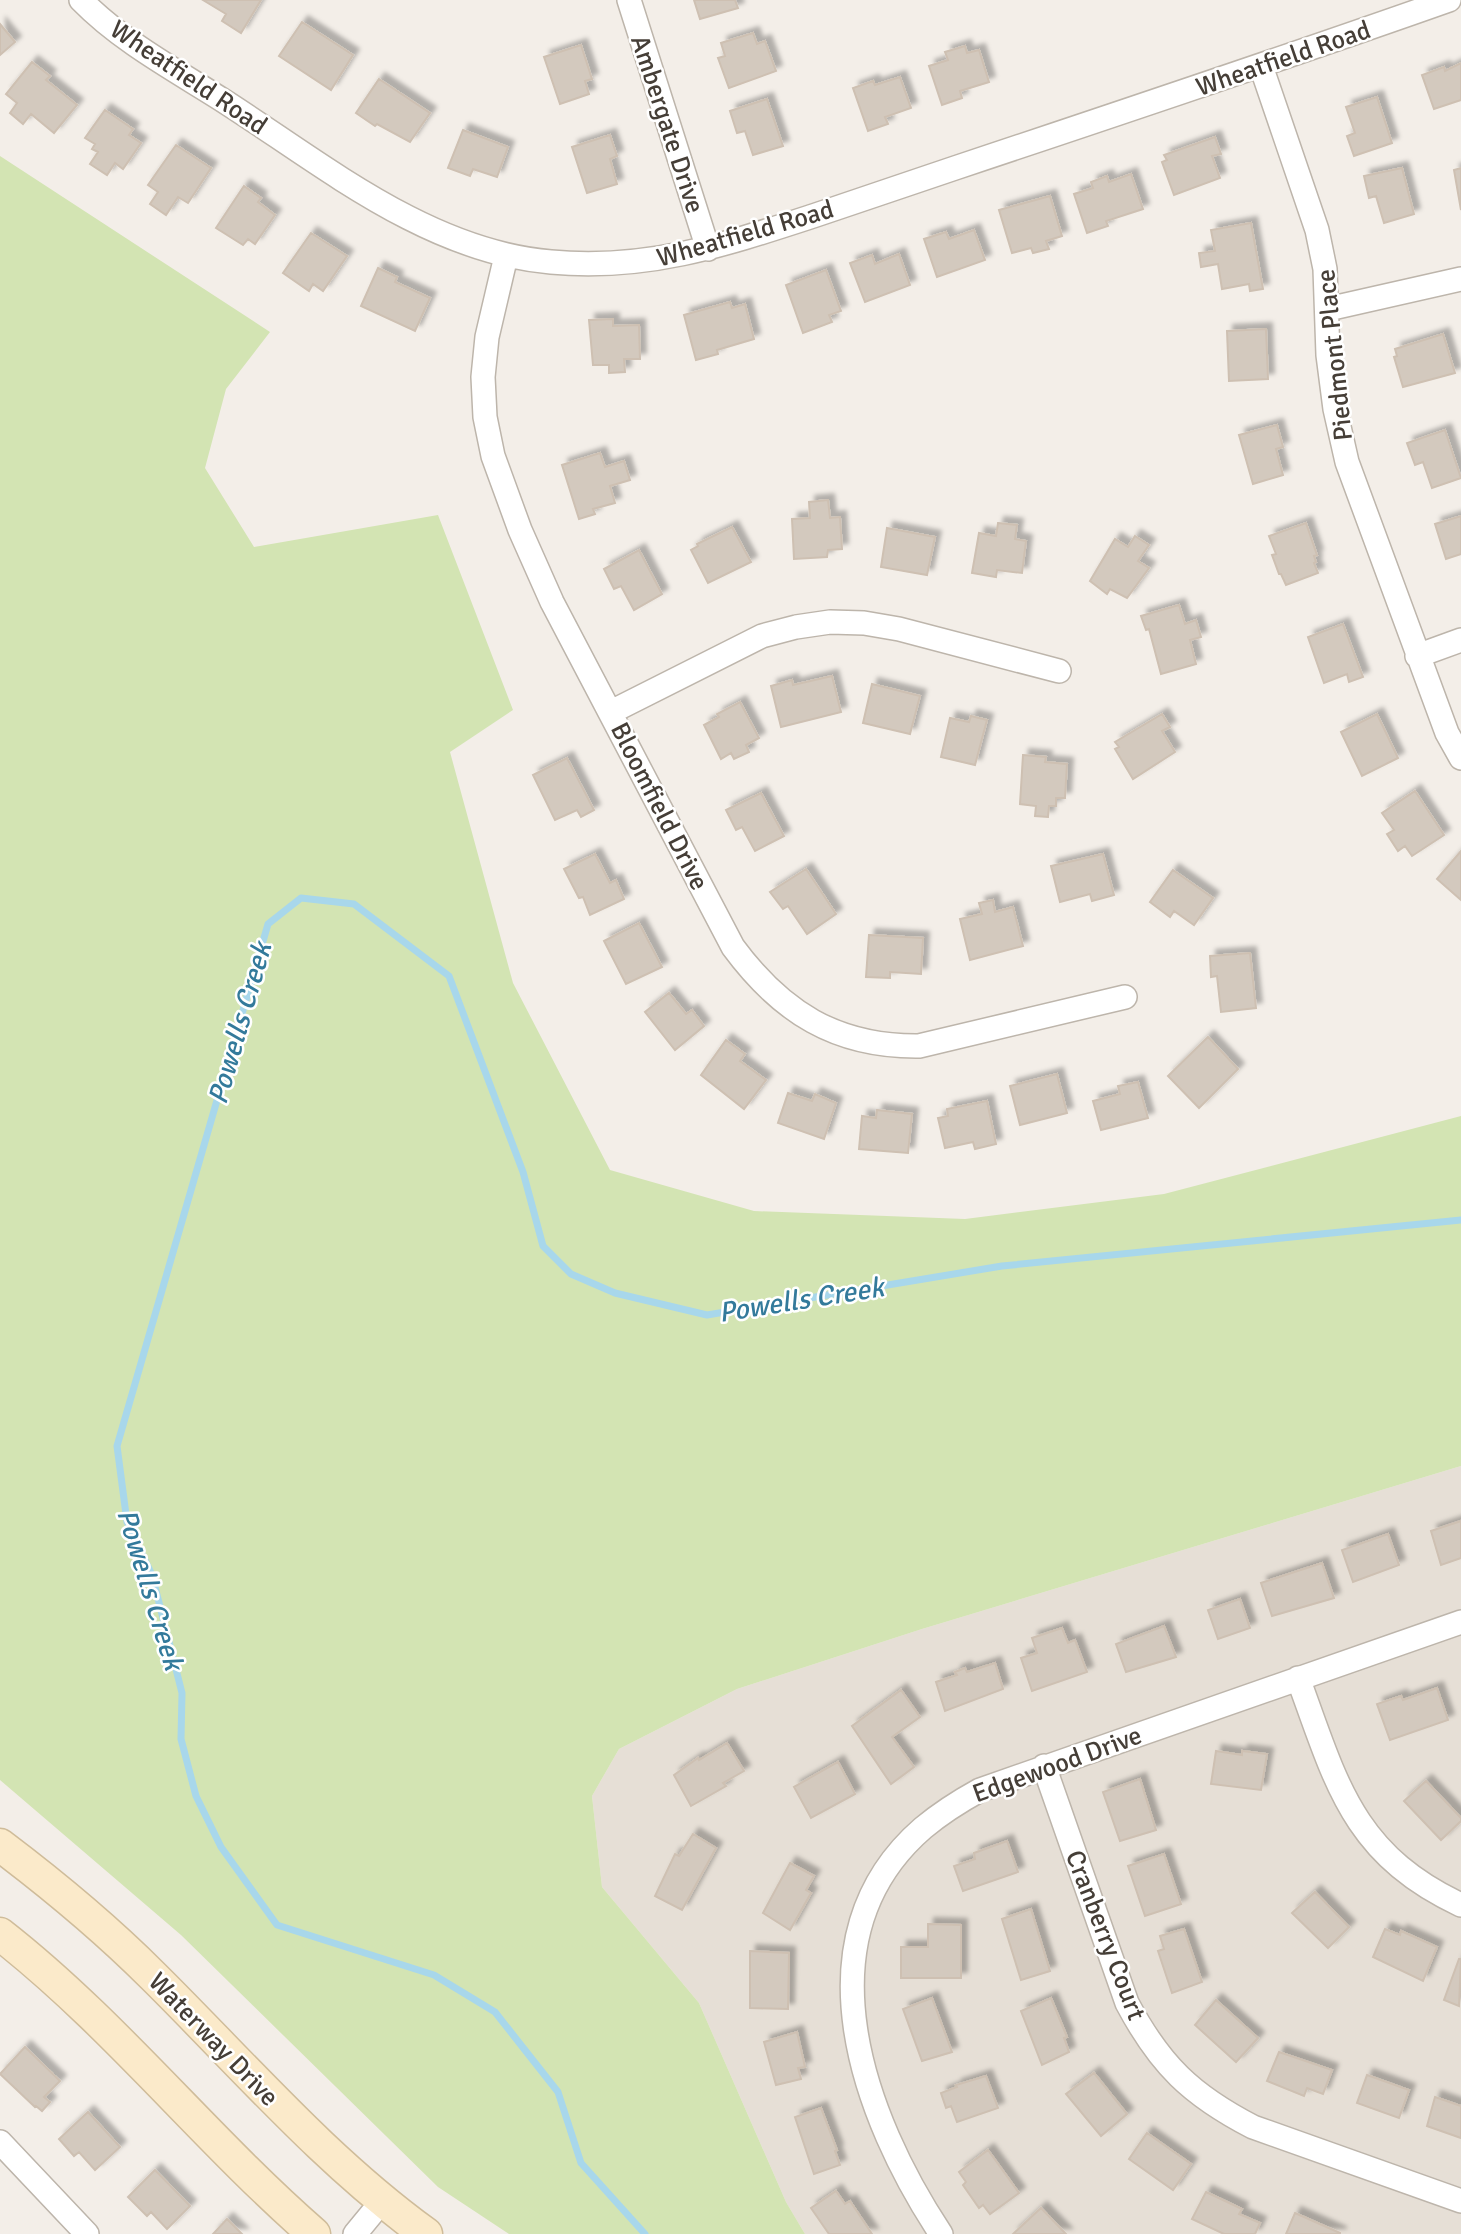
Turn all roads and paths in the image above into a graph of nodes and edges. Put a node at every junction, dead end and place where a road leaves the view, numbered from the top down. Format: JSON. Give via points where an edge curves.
{"nodes":[{"id":1,"x":81,"y":0,"type":"edge"},
{"id":2,"x":629,"y":0,"type":"edge"},
{"id":3,"x":1449,"y":0,"type":"edge"},
{"id":4,"x":1261,"y":66,"type":"junction"},
{"id":5,"x":708,"y":249,"type":"junction"},
{"id":6,"x":506,"y":256,"type":"junction"},
{"id":7,"x":1461,"y":279,"type":"edge"},
{"id":8,"x":1328,"y":309,"type":"junction"},
{"id":9,"x":1461,"y":640,"type":"edge"},
{"id":10,"x":1417,"y":656,"type":"junction"},
{"id":11,"x":1059,"y":671,"type":"dead end"},
{"id":12,"x":611,"y":712,"type":"junction"},
{"id":13,"x":1461,"y":758,"type":"edge"},
{"id":14,"x":1125,"y":997,"type":"dead end"},
{"id":15,"x":1461,"y":1622,"type":"edge"},
{"id":16,"x":1298,"y":1678,"type":"junction"},
{"id":17,"x":1044,"y":1766,"type":"junction"},
{"id":18,"x":0,"y":1845,"type":"edge"},
{"id":19,"x":1461,"y":1905,"type":"edge"},
{"id":20,"x":0,"y":1934,"type":"edge"},
{"id":21,"x":0,"y":2143,"type":"edge"},
{"id":22,"x":383,"y":2200,"type":"junction"},
{"id":23,"x":1461,"y":2201,"type":"edge"},
{"id":24,"x":87,"y":2234,"type":"edge"},
{"id":25,"x":314,"y":2234,"type":"edge"},
{"id":26,"x":355,"y":2234,"type":"edge"},
{"id":27,"x":426,"y":2234,"type":"edge"},
{"id":28,"x":941,"y":2234,"type":"edge"}],
"edges":[{"from":1,"to":6,"type":"street","name":"Wheatfield Road","via":[[125,37],[372,197],[472,247]]},
{"from":2,"to":5,"type":"street","name":"Ambergate Drive"},
{"from":3,"to":4,"type":"street","name":"Wheatfield Road"},
{"from":4,"to":5,"type":"street","name":"Wheatfield Road"},
{"from":4,"to":8,"type":"street","name":"Piedmont Place","via":[[1317,230]]},
{"from":5,"to":6,"type":"street","name":"Wheatfield Road","via":[[598,265]]},
{"from":6,"to":12,"type":"street","name":"Bloomfield Drive","via":[[486,337],[483,377],[493,456],[552,602]]},
{"from":7,"to":8,"type":"street"},
{"from":8,"to":10,"type":"street","name":"Piedmont Place","via":[[1328,355],[1347,462]]},
{"from":9,"to":10,"type":"street"},
{"from":10,"to":13,"type":"street","name":"Piedmont Place"},
{"from":11,"to":12,"type":"street","via":[[898,629],[830,622],[762,636]]},
{"from":12,"to":14,"type":"street","name":"Bloomfield Drive","via":[[733,947],[753,974],[798,1013],[859,1040],[919,1046]]},
{"from":15,"to":16,"type":"street","name":"Edgewood Drive"},
{"from":16,"to":17,"type":"street","name":"Edgewood Drive"},
{"from":16,"to":19,"type":"street","via":[[1337,1786],[1355,1817],[1376,1845],[1408,1874]]},
{"from":17,"to":23,"type":"street","name":"Cranberry Court","via":[[1127,2003],[1166,2064],[1192,2089],[1252,2127]]},
{"from":17,"to":28,"type":"street","name":"Edgewood Drive","via":[[980,1790],[921,1830],[879,1882],[857,1941],[852,2014],[873,2102],[894,2153]]},
{"from":18,"to":22,"type":"main road","name":"Waterway Drive","via":[[142,1965],[297,2124]]},
{"from":20,"to":25,"type":"main road","via":[[110,2032]]},
{"from":21,"to":24,"type":"street"},
{"from":22,"to":26,"type":"street"},
{"from":22,"to":27,"type":"main road","name":"Waterway Drive"}]}
